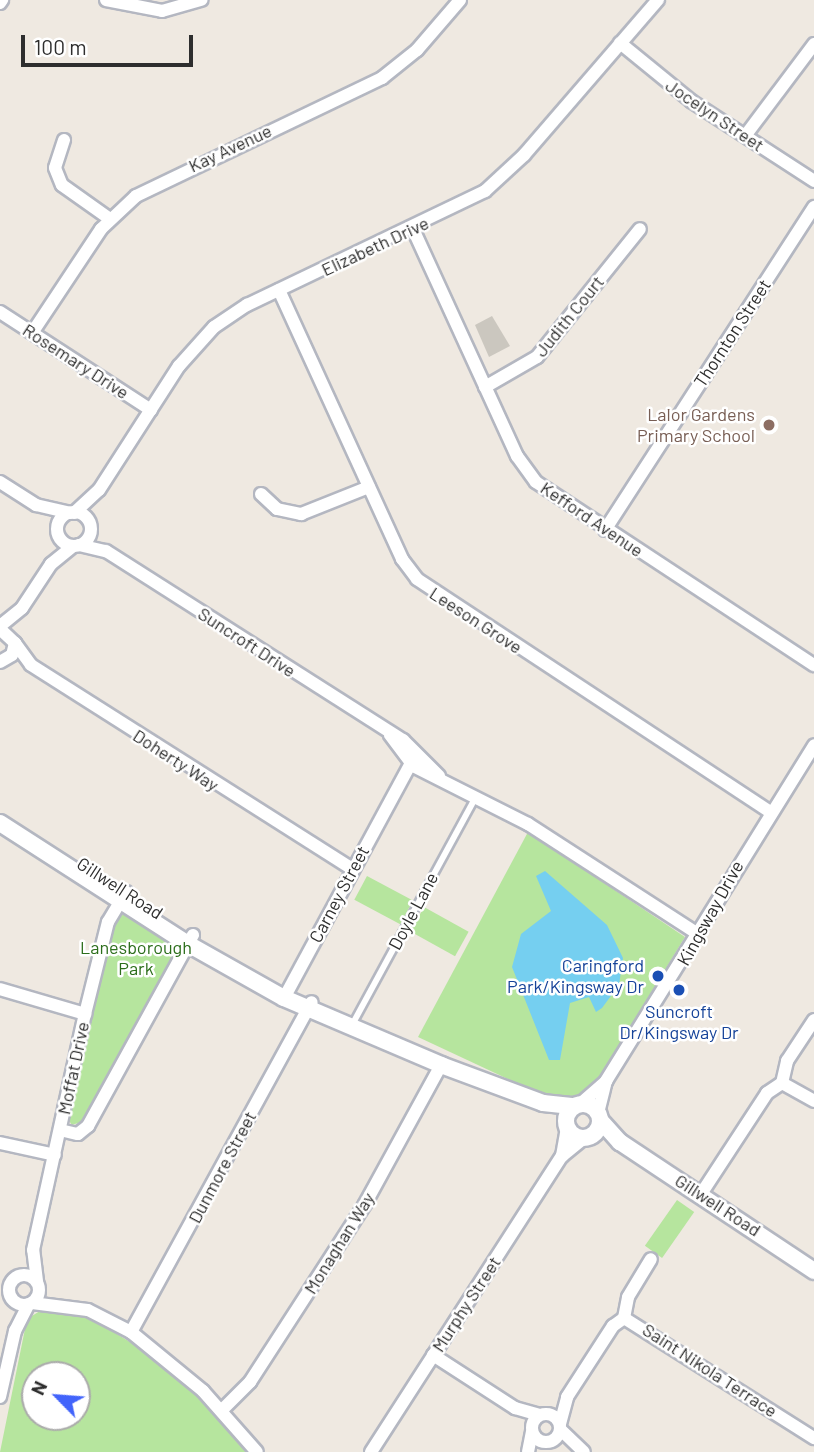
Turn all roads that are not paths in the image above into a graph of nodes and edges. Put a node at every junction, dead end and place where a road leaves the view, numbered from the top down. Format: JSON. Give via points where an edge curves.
{"nodes":[{"id":1,"x":106,"y":0,"type":"edge"},
{"id":2,"x":201,"y":0,"type":"edge"},
{"id":3,"x":460,"y":0,"type":"edge"},
{"id":4,"x":658,"y":0,"type":"edge"},
{"id":5,"x":620,"y":43,"type":"junction"},
{"id":6,"x":814,"y":44,"type":"edge"},
{"id":7,"x":745,"y":136,"type":"junction"},
{"id":8,"x":64,"y":140,"type":"dead end"},
{"id":9,"x":814,"y":181,"type":"edge"},
{"id":10,"x":814,"y":207,"type":"edge"},
{"id":11,"x":110,"y":219,"type":"junction"},
{"id":12,"x":413,"y":229,"type":"junction"},
{"id":13,"x":640,"y":229,"type":"dead end"},
{"id":14,"x":279,"y":290,"type":"junction"},
{"id":15,"x":0,"y":312,"type":"edge"},
{"id":16,"x":33,"y":333,"type":"junction"},
{"id":17,"x":485,"y":387,"type":"junction"},
{"id":18,"x":151,"y":410,"type":"junction"},
{"id":19,"x":0,"y":482,"type":"edge"},
{"id":20,"x":369,"y":486,"type":"junction"},
{"id":21,"x":99,"y":490,"type":"junction"},
{"id":22,"x":261,"y":495,"type":"dead end"},
{"id":23,"x":36,"y":505,"type":"junction"},
{"id":24,"x":72,"y":513,"type":"junction"},
{"id":25,"x":90,"y":526,"type":"junction"},
{"id":26,"x":605,"y":530,"type":"junction"},
{"id":27,"x":58,"y":534,"type":"junction"},
{"id":28,"x":76,"y":545,"type":"junction"},
{"id":29,"x":106,"y":551,"type":"junction"},
{"id":30,"x":51,"y":564,"type":"junction"},
{"id":31,"x":22,"y":608,"type":"junction"},
{"id":32,"x":0,"y":627,"type":"edge"},
{"id":33,"x":15,"y":642,"type":"junction"},
{"id":34,"x":1,"y":662,"type":"edge"},
{"id":35,"x":31,"y":665,"type":"junction"},
{"id":36,"x":814,"y":665,"type":"edge"},
{"id":37,"x":814,"y":745,"type":"edge"},
{"id":38,"x":412,"y":762,"type":"junction"},
{"id":39,"x":475,"y":796,"type":"junction"},
{"id":40,"x":0,"y":810,"type":"edge"},
{"id":41,"x":771,"y":812,"type":"junction"},
{"id":42,"x":0,"y":823,"type":"edge"},
{"id":43,"x":350,"y":873,"type":"junction"},
{"id":44,"x":123,"y":897,"type":"junction"},
{"id":45,"x":698,"y":934,"type":"junction"},
{"id":46,"x":190,"y":940,"type":"junction"},
{"id":47,"x":0,"y":989,"type":"edge"},
{"id":48,"x":286,"y":993,"type":"junction"},
{"id":49,"x":311,"y":1006,"type":"junction"},
{"id":50,"x":85,"y":1014,"type":"junction"},
{"id":51,"x":814,"y":1020,"type":"edge"},
{"id":52,"x":351,"y":1026,"type":"junction"},
{"id":53,"x":442,"y":1065,"type":"junction"},
{"id":54,"x":606,"y":1081,"type":"junction"},
{"id":55,"x":782,"y":1083,"type":"junction"},
{"id":56,"x":814,"y":1101,"type":"edge"},
{"id":57,"x":543,"y":1103,"type":"junction"},
{"id":58,"x":577,"y":1105,"type":"junction"},
{"id":59,"x":599,"y":1116,"type":"junction"},
{"id":60,"x":567,"y":1125,"type":"junction"},
{"id":61,"x":60,"y":1130,"type":"junction"},
{"id":62,"x":587,"y":1137,"type":"junction"},
{"id":63,"x":620,"y":1142,"type":"junction"},
{"id":64,"x":0,"y":1143,"type":"edge"},
{"id":65,"x":55,"y":1155,"type":"junction"},
{"id":66,"x":562,"y":1156,"type":"junction"},
{"id":67,"x":702,"y":1194,"type":"junction"},
{"id":68,"x":33,"y":1250,"type":"junction"},
{"id":69,"x":651,"y":1259,"type":"dead end"},
{"id":70,"x":814,"y":1271,"type":"edge"},
{"id":71,"x":17,"y":1276,"type":"junction"},
{"id":72,"x":0,"y":1277,"type":"edge"},
{"id":73,"x":38,"y":1282,"type":"junction"},
{"id":74,"x":8,"y":1294,"type":"edge"},
{"id":75,"x":30,"y":1304,"type":"junction"},
{"id":76,"x":68,"y":1304,"type":"junction"},
{"id":77,"x":624,"y":1318,"type":"junction"},
{"id":78,"x":15,"y":1331,"type":"junction"},
{"id":79,"x":131,"y":1332,"type":"junction"},
{"id":80,"x":433,"y":1355,"type":"junction"},
{"id":81,"x":567,"y":1396,"type":"junction"},
{"id":82,"x":0,"y":1397,"type":"edge"},
{"id":83,"x":515,"y":1408,"type":"junction"},
{"id":84,"x":222,"y":1410,"type":"junction"},
{"id":85,"x":542,"y":1414,"type":"junction"},
{"id":86,"x":560,"y":1426,"type":"junction"},
{"id":87,"x":532,"y":1429,"type":"junction"},
{"id":88,"x":814,"y":1438,"type":"edge"},
{"id":89,"x":550,"y":1441,"type":"junction"},
{"id":90,"x":579,"y":1449,"type":"edge"},
{"id":91,"x":257,"y":1452,"type":"edge"},
{"id":92,"x":371,"y":1452,"type":"edge"},
{"id":93,"x":528,"y":1452,"type":"edge"},
{"id":94,"x":534,"y":1452,"type":"edge"}],
"edges":[{"from":1,"to":2,"type":"street","via":[[146,11]]},
{"from":3,"to":11,"type":"street","name":"Kay Avenue","via":[[417,50],[382,78],[166,178]]},
{"from":4,"to":5,"type":"street","name":"Elizabeth Drive"},
{"from":5,"to":7,"type":"street","name":"Jocelyn Street","via":[[676,90]]},
{"from":5,"to":12,"type":"street","name":"Elizabeth Drive","via":[[502,177]]},
{"from":6,"to":7,"type":"street"},
{"from":7,"to":9,"type":"street","name":"Jocelyn Street"},
{"from":8,"to":11,"type":"street","via":[[55,168],[62,185]]},
{"from":10,"to":26,"type":"street","name":"Thornton Street"},
{"from":11,"to":16,"type":"street","name":"Kay Avenue"},
{"from":12,"to":14,"type":"street","name":"Elizabeth Drive"},
{"from":12,"to":17,"type":"street","name":"Kefford Avenue"},
{"from":13,"to":17,"type":"street","name":"Judith Court","via":[[537,357]]},
{"from":14,"to":18,"type":"street","name":"Elizabeth Drive","via":[[214,327],[184,360]]},
{"from":14,"to":20,"type":"street","name":"Leeson Grove"},
{"from":15,"to":16,"type":"street","name":"Rosemary Drive"},
{"from":16,"to":18,"type":"street","name":"Rosemary Drive"},
{"from":17,"to":26,"type":"street","name":"Kefford Avenue","via":[[528,472]]},
{"from":18,"to":21,"type":"street","name":"Elizabeth Drive"},
{"from":19,"to":23,"type":"street"},
{"from":20,"to":22,"type":"street","via":[[301,514],[277,509]]},
{"from":20,"to":41,"type":"street","name":"Leeson Grove","via":[[402,559],[426,587]]},
{"from":21,"to":24,"type":"street","name":"Elizabeth Drive"},
{"from":21,"to":25,"type":"street","name":"Elizabeth Drive"},
{"from":23,"to":24,"type":"street"},
{"from":23,"to":27,"type":"street"},
{"from":24,"to":25,"type":"street","name":"Suncroft Drive"},
{"from":24,"to":27,"type":"street","name":"Elizabeth Drive","via":[[61,518]]},
{"from":25,"to":28,"type":"street","name":"Elizabeth Drive"},
{"from":25,"to":29,"type":"street","name":"Suncroft Drive"},
{"from":26,"to":36,"type":"street","name":"Kefford Avenue"},
{"from":27,"to":28,"type":"street"},
{"from":27,"to":30,"type":"street"},
{"from":28,"to":29,"type":"street","name":"Suncroft Drive"},
{"from":28,"to":30,"type":"street"},
{"from":29,"to":38,"type":"street","name":"Suncroft Drive","via":[[388,734]]},
{"from":30,"to":31,"type":"street"},
{"from":31,"to":32,"type":"street"},
{"from":31,"to":33,"type":"street"},
{"from":32,"to":33,"type":"street","name":"Doherty Way"},
{"from":33,"to":34,"type":"street","via":[[12,655]]},
{"from":33,"to":35,"type":"street","name":"Doherty Way"},
{"from":34,"to":35,"type":"street","name":"Doherty Way"},
{"from":35,"to":43,"type":"street","name":"Doherty Way"},
{"from":37,"to":41,"type":"street","name":"Kingsway Drive"},
{"from":38,"to":39,"type":"street"},
{"from":38,"to":43,"type":"street","name":"Carney Street"},
{"from":39,"to":45,"type":"street"},
{"from":39,"to":52,"type":"lane","name":"Doyle Lane"},
{"from":40,"to":44,"type":"street","name":"Gillwell Road"},
{"from":41,"to":45,"type":"street","name":"Kingsway Drive"},
{"from":42,"to":44,"type":"street","name":"Gillwell Road"},
{"from":43,"to":48,"type":"street","name":"Carney Street"},
{"from":44,"to":46,"type":"street","name":"Gillwell Road"},
{"from":44,"to":50,"type":"street","name":"Moffat Drive","via":[[108,922]]},
{"from":45,"to":54,"type":"street","name":"Kingsway Drive"},
{"from":46,"to":48,"type":"street","name":"Gillwell Road"},
{"from":46,"to":61,"type":"street","via":[[88,1126],[78,1134]]},
{"from":47,"to":50,"type":"street"},
{"from":48,"to":49,"type":"street","name":"Gillwell Road"},
{"from":49,"to":52,"type":"street","name":"Gillwell Road"},
{"from":49,"to":79,"type":"street","name":"Dunmore Street"},
{"from":50,"to":61,"type":"street","name":"Moffat Drive"},
{"from":51,"to":55,"type":"street","via":[[787,1061]]},
{"from":52,"to":53,"type":"street","name":"Gillwell Road"},
{"from":53,"to":57,"type":"street","name":"Gillwell Road"},
{"from":53,"to":84,"type":"street","name":"Monaghan Way","via":[[365,1203],[250,1382]]},
{"from":54,"to":58,"type":"street","name":"Kingsway Drive"},
{"from":54,"to":59,"type":"street","name":"Kingsway Drive"},
{"from":55,"to":56,"type":"street"},
{"from":55,"to":67,"type":"street","via":[[766,1093]]},
{"from":57,"to":58,"type":"street","name":"Gillwell Road"},
{"from":57,"to":60,"type":"street","name":"Gillwell Road"},
{"from":58,"to":59,"type":"street"},
{"from":58,"to":60,"type":"street"},
{"from":59,"to":62,"type":"street"},
{"from":59,"to":63,"type":"street","name":"Gillwell Road"},
{"from":60,"to":62,"type":"street","name":"Gillwell Road"},
{"from":60,"to":66,"type":"street","name":"Murphy Street"},
{"from":61,"to":65,"type":"street","name":"Moffat Drive"},
{"from":62,"to":63,"type":"street","name":"Gillwell Road"},
{"from":62,"to":66,"type":"street","name":"Murphy Street"},
{"from":63,"to":67,"type":"street","name":"Gillwell Road"},
{"from":64,"to":65,"type":"street"},
{"from":65,"to":68,"type":"street","name":"Moffat Drive"},
{"from":66,"to":80,"type":"street","name":"Murphy Street"},
{"from":67,"to":70,"type":"street","name":"Gillwell Road"},
{"from":68,"to":71,"type":"street","name":"Moffat Drive"},
{"from":68,"to":73,"type":"street","name":"Moffat Drive"},
{"from":69,"to":77,"type":"street","name":"Saint Nikola Terrace","via":[[628,1297]]},
{"from":71,"to":72,"type":"street"},
{"from":71,"to":73,"type":"street"},
{"from":71,"to":74,"type":"street","name":"Moffat Drive"},
{"from":73,"to":75,"type":"street"},
{"from":73,"to":76,"type":"street"},
{"from":74,"to":75,"type":"street"},
{"from":74,"to":78,"type":"street"},
{"from":75,"to":76,"type":"street"},
{"from":75,"to":78,"type":"street"},
{"from":76,"to":79,"type":"street"},
{"from":77,"to":81,"type":"street","via":[[612,1326]]},
{"from":77,"to":88,"type":"street","name":"Saint Nikola Terrace"},
{"from":78,"to":82,"type":"street"},
{"from":79,"to":84,"type":"street"},
{"from":80,"to":83,"type":"street"},
{"from":80,"to":92,"type":"street","name":"Murphy Street"},
{"from":81,"to":85,"type":"street"},
{"from":81,"to":86,"type":"street"},
{"from":83,"to":85,"type":"street"},
{"from":83,"to":87,"type":"street"},
{"from":84,"to":91,"type":"street"},
{"from":85,"to":86,"type":"street"},
{"from":85,"to":87,"type":"street"},
{"from":86,"to":89,"type":"street"},
{"from":86,"to":90,"type":"street"},
{"from":87,"to":89,"type":"street"},
{"from":87,"to":93,"type":"street"},
{"from":89,"to":90,"type":"street"},
{"from":89,"to":94,"type":"street"}]}
